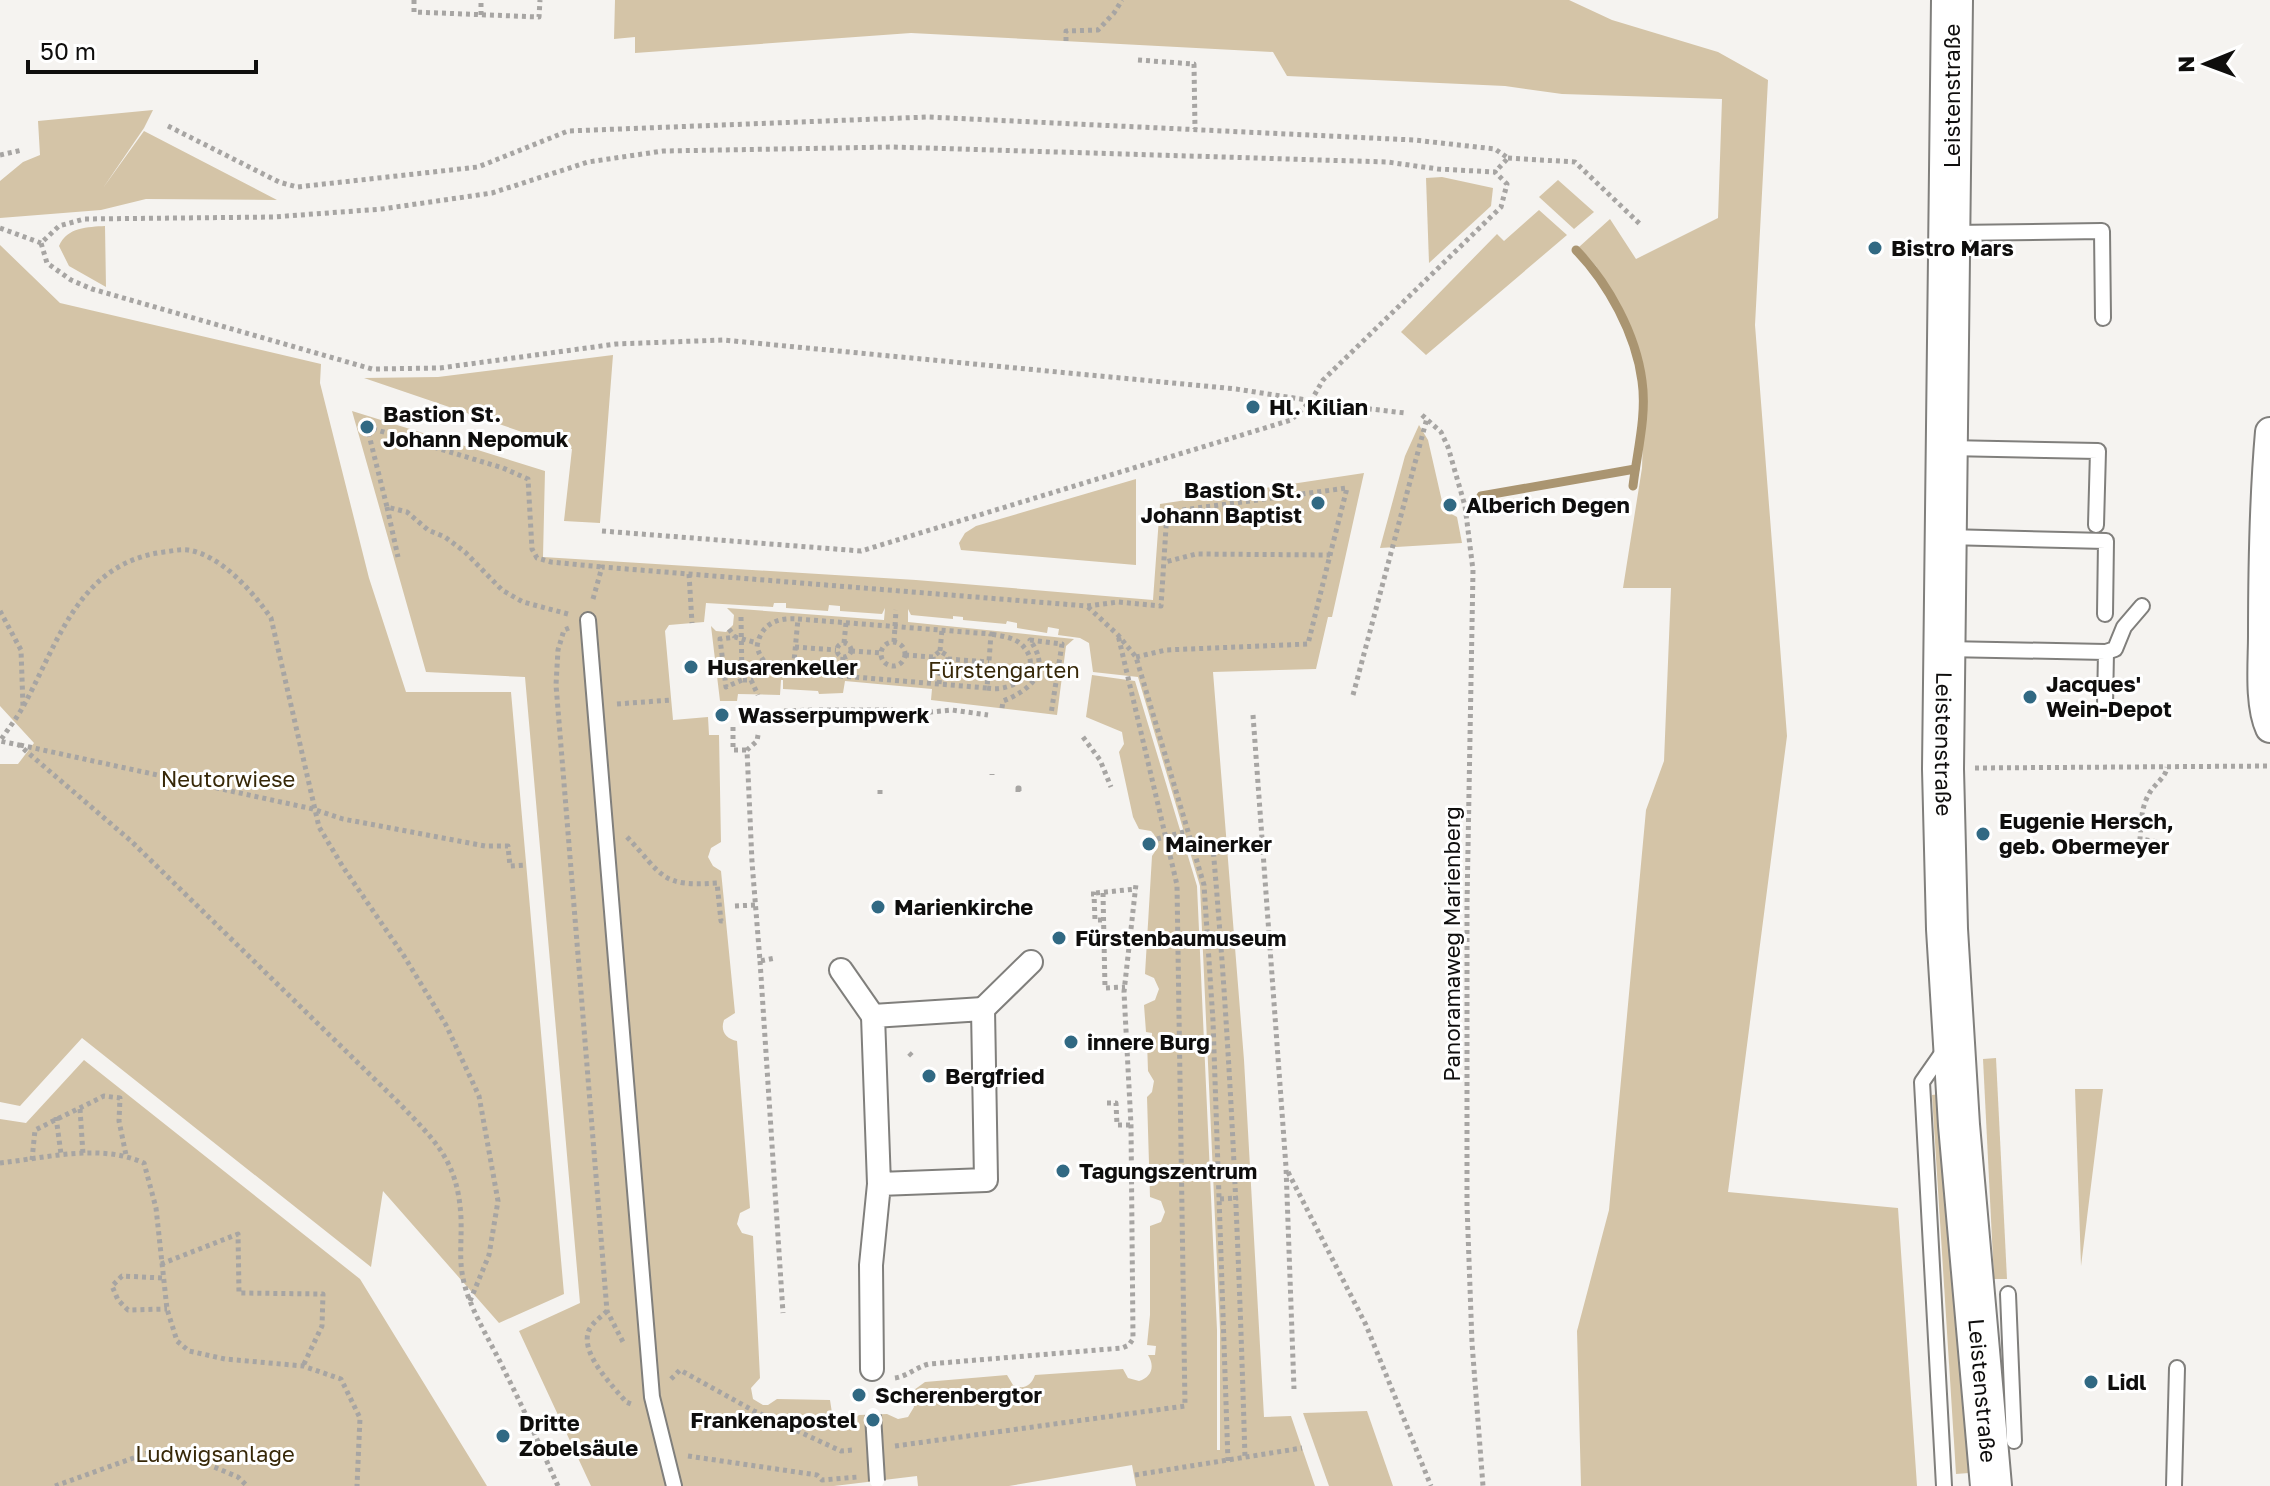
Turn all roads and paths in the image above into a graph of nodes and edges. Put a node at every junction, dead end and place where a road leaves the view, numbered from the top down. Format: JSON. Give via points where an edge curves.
{"nodes":[{"id":1,"x":414,"y":0,"type":"edge"},
{"id":2,"x":481,"y":0,"type":"edge"},
{"id":3,"x":540,"y":0,"type":"edge"},
{"id":4,"x":1122,"y":0,"type":"edge"},
{"id":5,"x":1952,"y":0,"type":"edge"},
{"id":6,"x":481,"y":15,"type":"junction"},
{"id":7,"x":1066,"y":41,"type":"dead end"},
{"id":8,"x":1138,"y":60,"type":"dead end"},
{"id":9,"x":168,"y":126,"type":"dead end"},
{"id":10,"x":1195,"y":129,"type":"junction"},
{"id":11,"x":22,"y":150,"type":"dead end"},
{"id":12,"x":0,"y":155,"type":"edge"},
{"id":13,"x":1508,"y":158,"type":"junction"},
{"id":14,"x":1495,"y":172,"type":"junction"},
{"id":15,"x":1642,"y":226,"type":"dead end"},
{"id":16,"x":0,"y":228,"type":"edge"},
{"id":17,"x":1951,"y":233,"type":"junction"},
{"id":18,"x":41,"y":243,"type":"junction"},
{"id":19,"x":2103,"y":318,"type":"dead end"},
{"id":20,"x":1311,"y":401,"type":"junction"},
{"id":21,"x":1326,"y":403,"type":"dead end"},
{"id":22,"x":1336,"y":405,"type":"dead end"},
{"id":23,"x":1405,"y":413,"type":"dead end"},
{"id":24,"x":2270,"y":432,"type":"edge"},
{"id":25,"x":1948,"y":448,"type":"junction"},
{"id":26,"x":387,"y":507,"type":"junction"},
{"id":27,"x":2096,"y":525,"type":"dead end"},
{"id":28,"x":602,"y":531,"type":"dead end"},
{"id":29,"x":1946,"y":537,"type":"junction"},
{"id":30,"x":1330,"y":555,"type":"junction"},
{"id":31,"x":398,"y":557,"type":"dead end"},
{"id":32,"x":1164,"y":562,"type":"junction"},
{"id":33,"x":602,"y":567,"type":"junction"},
{"id":34,"x":689,"y":574,"type":"junction"},
{"id":35,"x":1087,"y":606,"type":"junction"},
{"id":36,"x":2142,"y":606,"type":"dead end"},
{"id":37,"x":896,"y":610,"type":"dead end"},
{"id":38,"x":0,"y":611,"type":"edge"},
{"id":39,"x":561,"y":612,"type":"dead end"},
{"id":40,"x":2105,"y":614,"type":"dead end"},
{"id":41,"x":741,"y":617,"type":"dead end"},
{"id":42,"x":798,"y":619,"type":"junction"},
{"id":43,"x":588,"y":620,"type":"junction"},
{"id":44,"x":692,"y":623,"type":"dead end"},
{"id":45,"x":846,"y":623,"type":"junction"},
{"id":46,"x":895,"y":627,"type":"junction"},
{"id":47,"x":729,"y":629,"type":"dead end"},
{"id":48,"x":942,"y":630,"type":"junction"},
{"id":49,"x":991,"y":634,"type":"junction"},
{"id":50,"x":1118,"y":635,"type":"junction"},
{"id":51,"x":738,"y":639,"type":"junction"},
{"id":52,"x":894,"y":642,"type":"junction"},
{"id":53,"x":757,"y":643,"type":"junction"},
{"id":54,"x":844,"y":643,"type":"junction"},
{"id":55,"x":795,"y":647,"type":"junction"},
{"id":56,"x":1945,"y":649,"type":"junction"},
{"id":57,"x":836,"y":650,"type":"junction"},
{"id":58,"x":851,"y":651,"type":"junction"},
{"id":59,"x":940,"y":651,"type":"junction"},
{"id":60,"x":2106,"y":652,"type":"junction"},
{"id":61,"x":881,"y":653,"type":"junction"},
{"id":62,"x":905,"y":655,"type":"junction"},
{"id":63,"x":843,"y":657,"type":"junction"},
{"id":64,"x":933,"y":657,"type":"junction"},
{"id":65,"x":1136,"y":657,"type":"junction"},
{"id":66,"x":948,"y":659,"type":"junction"},
{"id":67,"x":989,"y":662,"type":"junction"},
{"id":68,"x":1029,"y":665,"type":"junction"},
{"id":69,"x":941,"y":666,"type":"junction"},
{"id":70,"x":1039,"y":666,"type":"junction"},
{"id":71,"x":893,"y":667,"type":"junction"},
{"id":72,"x":1059,"y":668,"type":"junction"},
{"id":73,"x":793,"y":672,"type":"junction"},
{"id":74,"x":841,"y":676,"type":"junction"},
{"id":75,"x":742,"y":680,"type":"junction"},
{"id":76,"x":892,"y":680,"type":"junction"},
{"id":77,"x":939,"y":684,"type":"junction"},
{"id":78,"x":987,"y":688,"type":"junction"},
{"id":79,"x":758,"y":695,"type":"dead end"},
{"id":80,"x":1353,"y":695,"type":"dead end"},
{"id":81,"x":671,"y":700,"type":"dead end"},
{"id":82,"x":594,"y":705,"type":"junction"},
{"id":83,"x":2105,"y":706,"type":"dead end"},
{"id":84,"x":23,"y":707,"type":"junction"},
{"id":85,"x":1002,"y":708,"type":"dead end"},
{"id":86,"x":893,"y":710,"type":"dead end"},
{"id":87,"x":784,"y":711,"type":"dead end"},
{"id":88,"x":921,"y":713,"type":"dead end"},
{"id":89,"x":1051,"y":714,"type":"dead end"},
{"id":90,"x":988,"y":715,"type":"dead end"},
{"id":91,"x":1253,"y":715,"type":"dead end"},
{"id":92,"x":733,"y":727,"type":"dead end"},
{"id":93,"x":2270,"y":728,"type":"edge"},
{"id":94,"x":758,"y":735,"type":"dead end"},
{"id":95,"x":1083,"y":737,"type":"dead end"},
{"id":96,"x":19,"y":745,"type":"junction"},
{"id":97,"x":747,"y":750,"type":"junction"},
{"id":98,"x":2270,"y":766,"type":"edge"},
{"id":99,"x":2167,"y":767,"type":"junction"},
{"id":100,"x":1943,"y":769,"type":"junction"},
{"id":101,"x":1111,"y":787,"type":"dead end"},
{"id":102,"x":313,"y":809,"type":"junction"},
{"id":103,"x":605,"y":829,"type":"junction"},
{"id":104,"x":1188,"y":831,"type":"junction"},
{"id":105,"x":1157,"y":839,"type":"dead end"},
{"id":106,"x":2165,"y":843,"type":"dead end"},
{"id":107,"x":1194,"y":851,"type":"junction"},
{"id":108,"x":526,"y":865,"type":"dead end"},
{"id":109,"x":1097,"y":893,"type":"junction"},
{"id":110,"x":756,"y":905,"type":"junction"},
{"id":111,"x":735,"y":906,"type":"dead end"},
{"id":112,"x":1104,"y":920,"type":"junction"},
{"id":113,"x":726,"y":921,"type":"dead end"},
{"id":114,"x":775,"y":958,"type":"dead end"},
{"id":115,"x":760,"y":961,"type":"junction"},
{"id":116,"x":1031,"y":962,"type":"dead end"},
{"id":117,"x":841,"y":970,"type":"dead end"},
{"id":118,"x":1125,"y":987,"type":"junction"},
{"id":119,"x":983,"y":1009,"type":"junction"},
{"id":120,"x":873,"y":1016,"type":"junction"},
{"id":121,"x":1228,"y":1020,"type":"junction"},
{"id":122,"x":1213,"y":1021,"type":"junction"},
{"id":123,"x":1953,"y":1038,"type":"junction"},
{"id":124,"x":1107,"y":1103,"type":"dead end"},
{"id":125,"x":80,"y":1109,"type":"junction"},
{"id":126,"x":56,"y":1117,"type":"junction"},
{"id":127,"x":1131,"y":1125,"type":"junction"},
{"id":128,"x":61,"y":1154,"type":"junction"},
{"id":129,"x":83,"y":1154,"type":"junction"},
{"id":130,"x":126,"y":1155,"type":"junction"},
{"id":131,"x":32,"y":1160,"type":"junction"},
{"id":132,"x":0,"y":1163,"type":"edge"},
{"id":133,"x":1286,"y":1167,"type":"junction"},
{"id":134,"x":879,"y":1184,"type":"junction"},
{"id":135,"x":1238,"y":1198,"type":"junction"},
{"id":136,"x":1220,"y":1199,"type":"junction"},
{"id":137,"x":160,"y":1264,"type":"junction"},
{"id":138,"x":162,"y":1278,"type":"junction"},
{"id":139,"x":2008,"y":1294,"type":"dead end"},
{"id":140,"x":470,"y":1301,"type":"junction"},
{"id":141,"x":167,"y":1309,"type":"junction"},
{"id":142,"x":607,"y":1311,"type":"junction"},
{"id":143,"x":783,"y":1313,"type":"dead end"},
{"id":144,"x":626,"y":1348,"type":"dead end"},
{"id":145,"x":303,"y":1366,"type":"junction"},
{"id":146,"x":2177,"y":1368,"type":"dead end"},
{"id":147,"x":879,"y":1375,"type":"joint"},
{"id":148,"x":1294,"y":1389,"type":"dead end"},
{"id":149,"x":652,"y":1397,"type":"junction"},
{"id":150,"x":873,"y":1415,"type":"dead end"},
{"id":151,"x":2014,"y":1441,"type":"dead end"},
{"id":152,"x":885,"y":1447,"type":"dead end"},
{"id":153,"x":1302,"y":1448,"type":"dead end"},
{"id":154,"x":856,"y":1450,"type":"dead end"},
{"id":155,"x":667,"y":1454,"type":"junction"},
{"id":156,"x":1245,"y":1458,"type":"junction"},
{"id":157,"x":1228,"y":1461,"type":"junction"},
{"id":158,"x":1135,"y":1475,"type":"dead end"},
{"id":159,"x":859,"y":1477,"type":"dead end"},
{"id":160,"x":878,"y":1484,"type":"edge"},
{"id":161,"x":55,"y":1486,"type":"edge"},
{"id":162,"x":247,"y":1486,"type":"edge"},
{"id":163,"x":357,"y":1486,"type":"edge"},
{"id":164,"x":558,"y":1486,"type":"edge"},
{"id":165,"x":674,"y":1486,"type":"edge"},
{"id":166,"x":1431,"y":1486,"type":"edge"},
{"id":167,"x":1483,"y":1486,"type":"edge"},
{"id":168,"x":1944,"y":1486,"type":"edge"},
{"id":169,"x":1991,"y":1486,"type":"edge"},
{"id":170,"x":2174,"y":1486,"type":"edge"}],
"edges":[{"from":1,"to":6,"type":"path","via":[[414,12]]},
{"from":2,"to":6,"type":"path"},
{"from":3,"to":6,"type":"path","via":[[539,17]]},
{"from":4,"to":7,"type":"path","via":[[1098,30],[1066,31]]},
{"from":5,"to":17,"type":"main road","name":"Leistenstraße"},
{"from":8,"to":10,"type":"path","via":[[1194,64]]},
{"from":9,"to":10,"type":"path","via":[[297,187],[478,167],[568,131],[600,128],[928,117]]},
{"from":10,"to":13,"type":"path","via":[[1414,140],[1495,149]]},
{"from":11,"to":12,"type":"path"},
{"from":13,"to":14,"type":"path"},
{"from":13,"to":15,"type":"path","via":[[1575,162]]},
{"from":14,"to":18,"type":"path","via":[[1387,162],[893,147],[663,151],[588,162],[492,193],[382,209],[273,217],[84,219],[59,226]]},
{"from":14,"to":20,"type":"path","via":[[1507,184],[1501,207],[1323,380]]},
{"from":16,"to":18,"type":"path"},
{"from":17,"to":19,"type":"lane","via":[[2102,231]]},
{"from":17,"to":25,"type":"main road","name":"Leistenstraße"},
{"from":18,"to":20,"type":"path","via":[[47,263],[92,289],[372,369],[440,368],[616,344],[723,340],[1236,389]]},
{"from":20,"to":21,"type":"path"},
{"from":20,"to":28,"type":"path","via":[[1291,420],[861,551]]},
{"from":22,"to":23,"type":"path"},
{"from":24,"to":93,"type":"street","via":[[2263,644]]},
{"from":25,"to":27,"type":"lane","via":[[2098,451]]},
{"from":25,"to":29,"type":"main road","name":"Leistenstraße"},
{"from":26,"to":31,"type":"path"},
{"from":26,"to":33,"type":"path","via":[[367,427],[528,479],[537,558]]},
{"from":26,"to":39,"type":"path","via":[[407,512],[445,537],[502,590]]},
{"from":29,"to":40,"type":"lane","via":[[2106,541]]},
{"from":29,"to":56,"type":"main road","name":"Leistenstraße"},
{"from":30,"to":32,"type":"path","via":[[1196,554]]},
{"from":30,"to":32,"type":"path","via":[[1347,488],[1167,512]]},
{"from":30,"to":65,"type":"path","via":[[1308,644],[1166,650]]},
{"from":32,"to":35,"type":"path","via":[[1161,606]]},
{"from":33,"to":34,"type":"path"},
{"from":33,"to":43,"type":"path"},
{"from":34,"to":35,"type":"path"},
{"from":34,"to":44,"type":"path"},
{"from":35,"to":50,"type":"path"},
{"from":36,"to":60,"type":"lane","via":[[2124,627],[2115,649]]},
{"from":37,"to":46,"type":"path"},
{"from":38,"to":84,"type":"path","via":[[21,650]]},
{"from":41,"to":51,"type":"path"},
{"from":42,"to":45,"type":"path"},
{"from":42,"to":53,"type":"path","via":[[773,622],[761,631]]},
{"from":42,"to":55,"type":"path"},
{"from":43,"to":82,"type":"lane"},
{"from":43,"to":142,"type":"path","via":[[564,630],[556,685]]},
{"from":45,"to":46,"type":"path"},
{"from":45,"to":54,"type":"path"},
{"from":46,"to":48,"type":"path"},
{"from":46,"to":52,"type":"path"},
{"from":47,"to":51,"type":"path"},
{"from":48,"to":49,"type":"path"},
{"from":48,"to":59,"type":"path"},
{"from":49,"to":67,"type":"path"},
{"from":49,"to":68,"type":"path","via":[[1019,643]]},
{"from":50,"to":65,"type":"path"},
{"from":50,"to":152,"type":"path","via":[[1177,885],[1185,1406]]},
{"from":51,"to":53,"type":"path"},
{"from":51,"to":75,"type":"path"},
{"from":51,"to":75,"type":"path","via":[[720,639],[726,687]]},
{"from":52,"to":61,"type":"path"},
{"from":52,"to":62,"type":"path"},
{"from":53,"to":73,"type":"path","via":[[766,665]]},
{"from":54,"to":57,"type":"path"},
{"from":54,"to":58,"type":"path"},
{"from":55,"to":57,"type":"path"},
{"from":55,"to":73,"type":"path"},
{"from":56,"to":60,"type":"lane"},
{"from":56,"to":100,"type":"main road","name":"Leistenstraße"},
{"from":57,"to":63,"type":"path"},
{"from":58,"to":61,"type":"path"},
{"from":58,"to":63,"type":"path"},
{"from":59,"to":64,"type":"path"},
{"from":59,"to":66,"type":"path"},
{"from":60,"to":83,"type":"lane"},
{"from":61,"to":71,"type":"path","via":[[884,663]]},
{"from":62,"to":64,"type":"path"},
{"from":62,"to":71,"type":"path"},
{"from":63,"to":74,"type":"path"},
{"from":64,"to":69,"type":"path"},
{"from":65,"to":104,"type":"path"},
{"from":66,"to":67,"type":"path"},
{"from":66,"to":69,"type":"path"},
{"from":67,"to":78,"type":"path"},
{"from":68,"to":70,"type":"path"},
{"from":68,"to":78,"type":"path","via":[[1016,686]]},
{"from":69,"to":77,"type":"path"},
{"from":70,"to":72,"type":"path"},
{"from":70,"to":72,"type":"path","via":[[1030,640],[1062,644]]},
{"from":70,"to":85,"type":"path","via":[[1032,685],[1003,701]]},
{"from":71,"to":76,"type":"path"},
{"from":72,"to":89,"type":"path"},
{"from":73,"to":74,"type":"path"},
{"from":74,"to":76,"type":"path"},
{"from":75,"to":79,"type":"path","via":[[751,680]]},
{"from":76,"to":77,"type":"path"},
{"from":77,"to":78,"type":"path"},
{"from":80,"to":167,"type":"path","name":"Panoramaweg Marienberg","via":[[1425,416],[1441,432],[1456,475],[1473,570],[1467,1205]]},
{"from":81,"to":82,"type":"path"},
{"from":82,"to":103,"type":"lane"},
{"from":84,"to":96,"type":"path","via":[[0,741]]},
{"from":84,"to":102,"type":"path","via":[[56,636],[90,588],[120,564],[147,554],[185,549],[199,553],[240,579],[271,618]]},
{"from":86,"to":87,"type":"path"},
{"from":88,"to":90,"type":"path"},
{"from":91,"to":133,"type":"path"},
{"from":92,"to":97,"type":"path","via":[[733,750]]},
{"from":94,"to":97,"type":"path"},
{"from":95,"to":101,"type":"path"},
{"from":96,"to":102,"type":"path"},
{"from":96,"to":140,"type":"path","via":[[131,841],[440,1147],[457,1192],[460,1272]]},
{"from":97,"to":110,"type":"path"},
{"from":98,"to":99,"type":"path"},
{"from":99,"to":100,"type":"path"},
{"from":99,"to":106,"type":"path","via":[[2147,796],[2140,839]]},
{"from":100,"to":123,"type":"main road","name":"Leistenstraße"},
{"from":102,"to":108,"type":"path","via":[[372,825],[508,846],[510,866]]},
{"from":102,"to":140,"type":"path","via":[[343,867],[446,1025],[479,1096],[498,1201],[489,1255]]},
{"from":103,"to":113,"type":"path","via":[[622,832],[667,880],[717,883],[721,921]]},
{"from":103,"to":149,"type":"lane"},
{"from":104,"to":105,"type":"path","bridge":true},
{"from":104,"to":107,"type":"path"},
{"from":107,"to":121,"type":"path","via":[[1213,848]]},
{"from":107,"to":122,"type":"path","via":[[1204,885]]},
{"from":109,"to":112,"type":"path"},
{"from":109,"to":112,"type":"path","via":[[1095,920]]},
{"from":109,"to":118,"type":"path","via":[[1136,887]]},
{"from":110,"to":111,"type":"path"},
{"from":110,"to":115,"type":"path"},
{"from":112,"to":118,"type":"path","via":[[1105,988]]},
{"from":114,"to":115,"type":"path"},
{"from":115,"to":143,"type":"path"},
{"from":116,"to":119,"type":"street"},
{"from":117,"to":120,"type":"street"},
{"from":118,"to":127,"type":"path"},
{"from":119,"to":120,"type":"street"},
{"from":119,"to":134,"type":"street","via":[[986,1180]]},
{"from":120,"to":134,"type":"street"},
{"from":121,"to":122,"type":"path"},
{"from":121,"to":135,"type":"path"},
{"from":122,"to":136,"type":"path"},
{"from":123,"to":168,"type":"lane","via":[[1922,1082]]},
{"from":123,"to":169,"type":"main road","name":"Leistenstraße"},
{"from":124,"to":127,"type":"path","via":[[1116,1103],[1117,1125]]},
{"from":125,"to":126,"type":"path"},
{"from":125,"to":129,"type":"path"},
{"from":125,"to":130,"type":"path","via":[[104,1096],[120,1098]]},
{"from":126,"to":128,"type":"path"},
{"from":126,"to":131,"type":"path","via":[[35,1130]]},
{"from":127,"to":147,"type":"path","via":[[1134,1332],[1129,1345],[929,1364],[902,1377]]},
{"from":128,"to":129,"type":"path"},
{"from":128,"to":131,"type":"path"},
{"from":129,"to":130,"type":"path"},
{"from":130,"to":137,"type":"path","via":[[144,1163],[156,1208]]},
{"from":131,"to":132,"type":"path"},
{"from":133,"to":148,"type":"path"},
{"from":133,"to":166,"type":"path","via":[[1366,1325]]},
{"from":134,"to":147,"type":"street","via":[[871,1265]]},
{"from":135,"to":136,"type":"path"},
{"from":135,"to":156,"type":"path"},
{"from":136,"to":157,"type":"path"},
{"from":137,"to":138,"type":"path"},
{"from":137,"to":145,"type":"path","via":[[238,1234],[239,1293],[323,1294],[322,1326]]},
{"from":138,"to":141,"type":"path"},
{"from":138,"to":141,"type":"path","via":[[122,1276],[112,1286],[128,1310]]},
{"from":139,"to":151,"type":"lane"},
{"from":140,"to":164,"type":"path"},
{"from":141,"to":145,"type":"path","via":[[177,1341],[189,1351]]},
{"from":142,"to":144,"type":"path"},
{"from":142,"to":149,"type":"path","via":[[589,1329],[587,1346],[599,1369],[626,1402],[637,1406]]},
{"from":145,"to":163,"type":"path","via":[[341,1379],[360,1418]]},
{"from":146,"to":170,"type":"lane"},
{"from":149,"to":154,"type":"path","via":[[680,1370],[841,1451]]},
{"from":149,"to":155,"type":"lane"},
{"from":150,"to":160,"type":"lane","bridge":true},
{"from":153,"to":156,"type":"path"},
{"from":155,"to":159,"type":"path","via":[[802,1472],[822,1480]]},
{"from":155,"to":165,"type":"lane"},
{"from":156,"to":157,"type":"path"},
{"from":157,"to":158,"type":"path"},
{"from":161,"to":162,"type":"path","via":[[153,1451],[190,1457]]}]}
